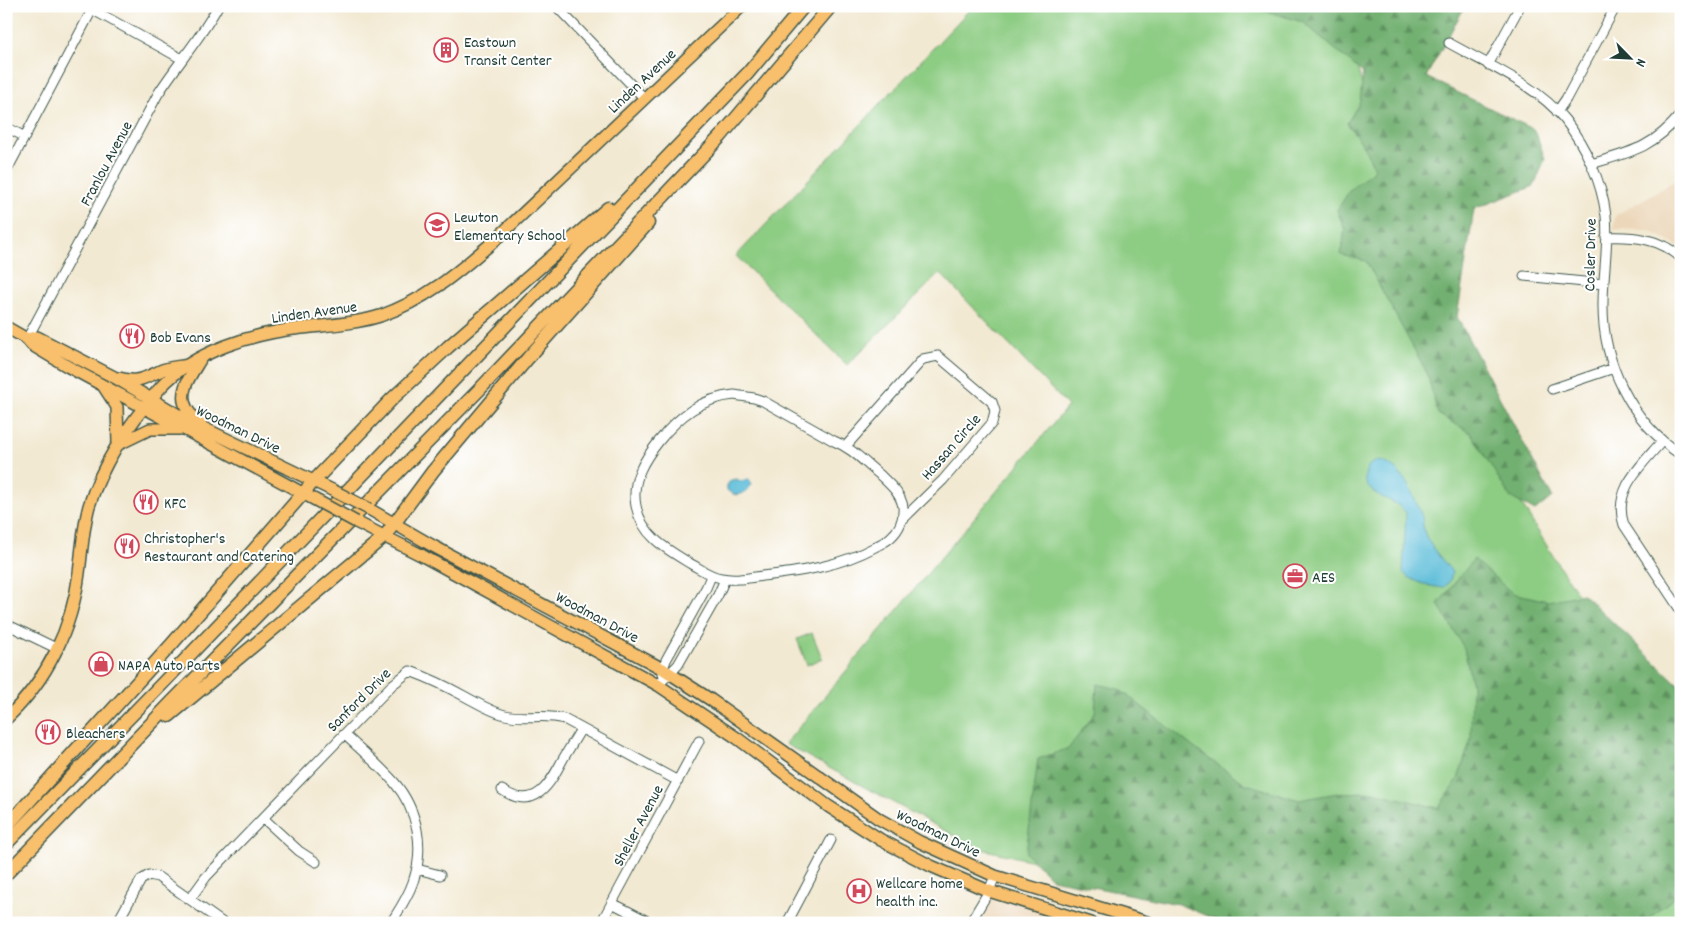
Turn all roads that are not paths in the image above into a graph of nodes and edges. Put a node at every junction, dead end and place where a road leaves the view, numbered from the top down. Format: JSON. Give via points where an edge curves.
{"nodes":[{"id":1,"x":218,"y":6,"type":"edge"},
{"id":2,"x":556,"y":6,"type":"edge"},
{"id":3,"x":742,"y":6,"type":"edge"},
{"id":4,"x":804,"y":6,"type":"edge"},
{"id":5,"x":831,"y":6,"type":"edge"},
{"id":6,"x":1520,"y":6,"type":"edge"},
{"id":7,"x":1616,"y":6,"type":"edge"},
{"id":8,"x":90,"y":7,"type":"edge"},
{"id":9,"x":1449,"y":42,"type":"dead end"},
{"id":10,"x":182,"y":59,"type":"junction"},
{"id":11,"x":1488,"y":65,"type":"junction"},
{"id":12,"x":644,"y":98,"type":"junction"},
{"id":13,"x":1557,"y":112,"type":"junction"},
{"id":14,"x":1681,"y":114,"type":"edge"},
{"id":15,"x":6,"y":127,"type":"edge"},
{"id":16,"x":721,"y":136,"type":"junction"},
{"id":17,"x":25,"y":137,"type":"junction"},
{"id":18,"x":1591,"y":164,"type":"junction"},
{"id":19,"x":653,"y":171,"type":"junction"},
{"id":20,"x":6,"y":172,"type":"edge"},
{"id":21,"x":1606,"y":236,"type":"junction"},
{"id":22,"x":1681,"y":258,"type":"edge"},
{"id":23,"x":1524,"y":276,"type":"dead end"},
{"id":24,"x":1604,"y":284,"type":"junction"},
{"id":25,"x":6,"y":327,"type":"edge"},
{"id":26,"x":27,"y":339,"type":"junction"},
{"id":27,"x":200,"y":359,"type":"junction"},
{"id":28,"x":189,"y":365,"type":"junction"},
{"id":29,"x":1614,"y":368,"type":"junction"},
{"id":30,"x":114,"y":378,"type":"junction"},
{"id":31,"x":104,"y":386,"type":"junction"},
{"id":32,"x":1552,"y":390,"type":"dead end"},
{"id":33,"x":148,"y":405,"type":"junction"},
{"id":34,"x":183,"y":429,"type":"junction"},
{"id":35,"x":205,"y":429,"type":"junction"},
{"id":36,"x":1662,"y":440,"type":"junction"},
{"id":37,"x":118,"y":444,"type":"junction"},
{"id":38,"x":846,"y":446,"type":"junction"},
{"id":39,"x":1681,"y":455,"type":"edge"},
{"id":40,"x":313,"y":482,"type":"junction"},
{"id":41,"x":303,"y":494,"type":"junction"},
{"id":42,"x":902,"y":520,"type":"junction"},
{"id":43,"x":394,"y":523,"type":"junction"},
{"id":44,"x":384,"y":536,"type":"junction"},
{"id":45,"x":711,"y":576,"type":"junction"},
{"id":46,"x":725,"y":579,"type":"junction"},
{"id":47,"x":1681,"y":611,"type":"edge"},
{"id":48,"x":6,"y":624,"type":"edge"},
{"id":49,"x":58,"y":649,"type":"junction"},
{"id":50,"x":666,"y":671,"type":"junction"},
{"id":51,"x":658,"y":685,"type":"junction"},
{"id":52,"x":6,"y":719,"type":"edge"},
{"id":53,"x":581,"y":728,"type":"junction"},
{"id":54,"x":344,"y":734,"type":"junction"},
{"id":55,"x":699,"y":741,"type":"dead end"},
{"id":56,"x":678,"y":781,"type":"junction"},
{"id":57,"x":502,"y":790,"type":"dead end"},
{"id":58,"x":84,"y":794,"type":"junction"},
{"id":59,"x":263,"y":818,"type":"junction"},
{"id":60,"x":6,"y":827,"type":"edge"},
{"id":61,"x":831,"y":840,"type":"dead end"},
{"id":62,"x":6,"y":844,"type":"edge"},
{"id":63,"x":316,"y":862,"type":"dead end"},
{"id":64,"x":417,"y":869,"type":"junction"},
{"id":65,"x":6,"y":874,"type":"edge"},
{"id":66,"x":440,"y":875,"type":"dead end"},
{"id":67,"x":995,"y":876,"type":"junction"},
{"id":68,"x":989,"y":891,"type":"junction"},
{"id":69,"x":190,"y":899,"type":"junction"},
{"id":70,"x":612,"y":903,"type":"junction"},
{"id":71,"x":117,"y":923,"type":"edge"},
{"id":72,"x":223,"y":923,"type":"edge"},
{"id":73,"x":391,"y":923,"type":"edge"},
{"id":74,"x":601,"y":923,"type":"edge"},
{"id":75,"x":651,"y":923,"type":"edge"},
{"id":76,"x":787,"y":923,"type":"edge"},
{"id":77,"x":970,"y":923,"type":"edge"},
{"id":78,"x":1091,"y":923,"type":"edge"},
{"id":79,"x":1150,"y":923,"type":"edge"}],
"edges":[{"from":1,"to":10,"type":"street","name":"Franlou Avenue"},
{"from":2,"to":12,"type":"street"},
{"from":3,"to":12,"type":"main road","name":"Linden Avenue"},
{"from":4,"to":19,"type":"highway","via":[[748,73]]},
{"from":5,"to":16,"type":"highway"},
{"from":6,"to":11,"type":"street"},
{"from":7,"to":13,"type":"street"},
{"from":8,"to":10,"type":"street"},
{"from":8,"to":17,"type":"street"},
{"from":9,"to":11,"type":"street","name":"Cosler Drive"},
{"from":10,"to":26,"type":"street","name":"Franlou Avenue","via":[[158,94]]},
{"from":11,"to":13,"type":"street","name":"Cosler Drive","via":[[1533,90]]},
{"from":12,"to":27,"type":"main road","name":"Linden Avenue","via":[[493,242],[434,290],[379,316],[341,325],[258,336],[226,346]]},
{"from":13,"to":18,"type":"street","name":"Cosler Drive"},
{"from":14,"to":18,"type":"street","via":[[1654,141],[1632,152]]},
{"from":15,"to":17,"type":"street"},
{"from":16,"to":43,"type":"highway","via":[[633,242],[521,365]]},
{"from":16,"to":58,"type":"highway","via":[[479,390]]},
{"from":17,"to":20,"type":"street"},
{"from":18,"to":21,"type":"street","name":"Cosler Drive","via":[[1604,202]]},
{"from":19,"to":40,"type":"highway","via":[[448,347],[392,399]]},
{"from":19,"to":62,"type":"highway"},
{"from":21,"to":22,"type":"street","via":[[1650,240]]},
{"from":21,"to":24,"type":"street","name":"Cosler Drive"},
{"from":23,"to":24,"type":"street"},
{"from":24,"to":29,"type":"street","name":"Cosler Drive","via":[[1603,319]]},
{"from":25,"to":26,"type":"main road","name":"Woodman Drive"},
{"from":26,"to":30,"type":"main road","name":"Woodman Drive","via":[[37,337]]},
{"from":26,"to":31,"type":"main road","name":"Woodman Drive","via":[[32,345]]},
{"from":27,"to":28,"type":"main road","name":"Linden Avenue"},
{"from":27,"to":35,"type":"main road","via":[[185,384],[184,396],[186,408]]},
{"from":28,"to":30,"type":"main road","via":[[168,368],[143,379]]},
{"from":28,"to":33,"type":"main road","name":"Linden Avenue","via":[[162,387]]},
{"from":29,"to":32,"type":"street"},
{"from":29,"to":36,"type":"street","name":"Cosler Drive","via":[[1631,404]]},
{"from":30,"to":33,"type":"main road","name":"Woodman Drive"},
{"from":31,"to":33,"type":"main road","name":"Woodman Drive"},
{"from":31,"to":37,"type":"main road","via":[[117,407]]},
{"from":33,"to":34,"type":"main road","name":"Woodman Drive"},
{"from":33,"to":35,"type":"main road","name":"Woodman Drive"},
{"from":33,"to":37,"type":"main road","name":"Linden Avenue","via":[[133,420]]},
{"from":34,"to":37,"type":"main road","via":[[150,429]]},
{"from":34,"to":41,"type":"main road","name":"Woodman Drive"},
{"from":35,"to":40,"type":"main road","name":"Woodman Drive"},
{"from":36,"to":39,"type":"street","name":"Cosler Drive"},
{"from":36,"to":47,"type":"street","via":[[1628,483],[1620,510],[1624,525]]},
{"from":37,"to":49,"type":"main road","name":"Linden Avenue","via":[[89,506],[75,597]]},
{"from":38,"to":42,"type":"street","via":[[897,493],[903,506]]},
{"from":38,"to":42,"type":"street","name":"Hassan Circle","via":[[923,359],[938,356],[992,402],[995,411],[992,423],[943,480]]},
{"from":38,"to":45,"type":"street","via":[[763,402],[744,396],[724,396],[705,402],[674,423],[640,468],[635,487],[636,507],[653,539]]},
{"from":40,"to":41,"type":"highway"},
{"from":40,"to":43,"type":"main road","name":"Woodman Drive","bridge":true},
{"from":41,"to":44,"type":"main road","name":"Woodman Drive","bridge":true},
{"from":41,"to":60,"type":"highway"},
{"from":42,"to":46,"type":"street","via":[[889,539],[835,564],[782,574]]},
{"from":43,"to":44,"type":"highway"},
{"from":43,"to":50,"type":"main road","name":"Woodman Drive"},
{"from":44,"to":51,"type":"main road","name":"Woodman Drive"},
{"from":44,"to":58,"type":"highway","via":[[190,698]]},
{"from":45,"to":46,"type":"street"},
{"from":45,"to":50,"type":"street","via":[[666,660]]},
{"from":46,"to":50,"type":"street","via":[[678,665]]},
{"from":48,"to":49,"type":"street"},
{"from":49,"to":52,"type":"main road","name":"Linden Avenue","via":[[36,685]]},
{"from":50,"to":51,"type":"street"},
{"from":50,"to":67,"type":"main road","name":"Woodman Drive","via":[[879,819],[920,842]]},
{"from":51,"to":68,"type":"main road","name":"Woodman Drive","via":[[881,840]]},
{"from":53,"to":54,"type":"street","name":"Sanford Drive","via":[[555,717],[516,717],[496,712],[427,676],[410,671]]},
{"from":53,"to":56,"type":"street","name":"Sanford Drive"},
{"from":53,"to":57,"type":"street","via":[[546,788],[528,797],[514,796]]},
{"from":54,"to":59,"type":"street","name":"Sanford Drive"},
{"from":54,"to":64,"type":"street","via":[[393,782],[407,802],[418,834],[420,852]]},
{"from":55,"to":56,"type":"street","name":"Sheller Avenue"},
{"from":56,"to":70,"type":"street","name":"Sheller Avenue"},
{"from":58,"to":65,"type":"highway"},
{"from":59,"to":63,"type":"street"},
{"from":59,"to":69,"type":"street","name":"Sanford Drive","via":[[206,877]]},
{"from":61,"to":76,"type":"street"},
{"from":64,"to":66,"type":"street"},
{"from":64,"to":73,"type":"street","via":[[406,900]]},
{"from":67,"to":68,"type":"street"},
{"from":67,"to":79,"type":"main road","name":"Woodman Drive"},
{"from":68,"to":77,"type":"street"},
{"from":68,"to":78,"type":"main road","name":"Woodman Drive"},
{"from":69,"to":71,"type":"street","via":[[158,877],[149,875],[141,880]]},
{"from":69,"to":72,"type":"street"},
{"from":70,"to":74,"type":"street","name":"Sheller Avenue"},
{"from":70,"to":75,"type":"street"}]}
